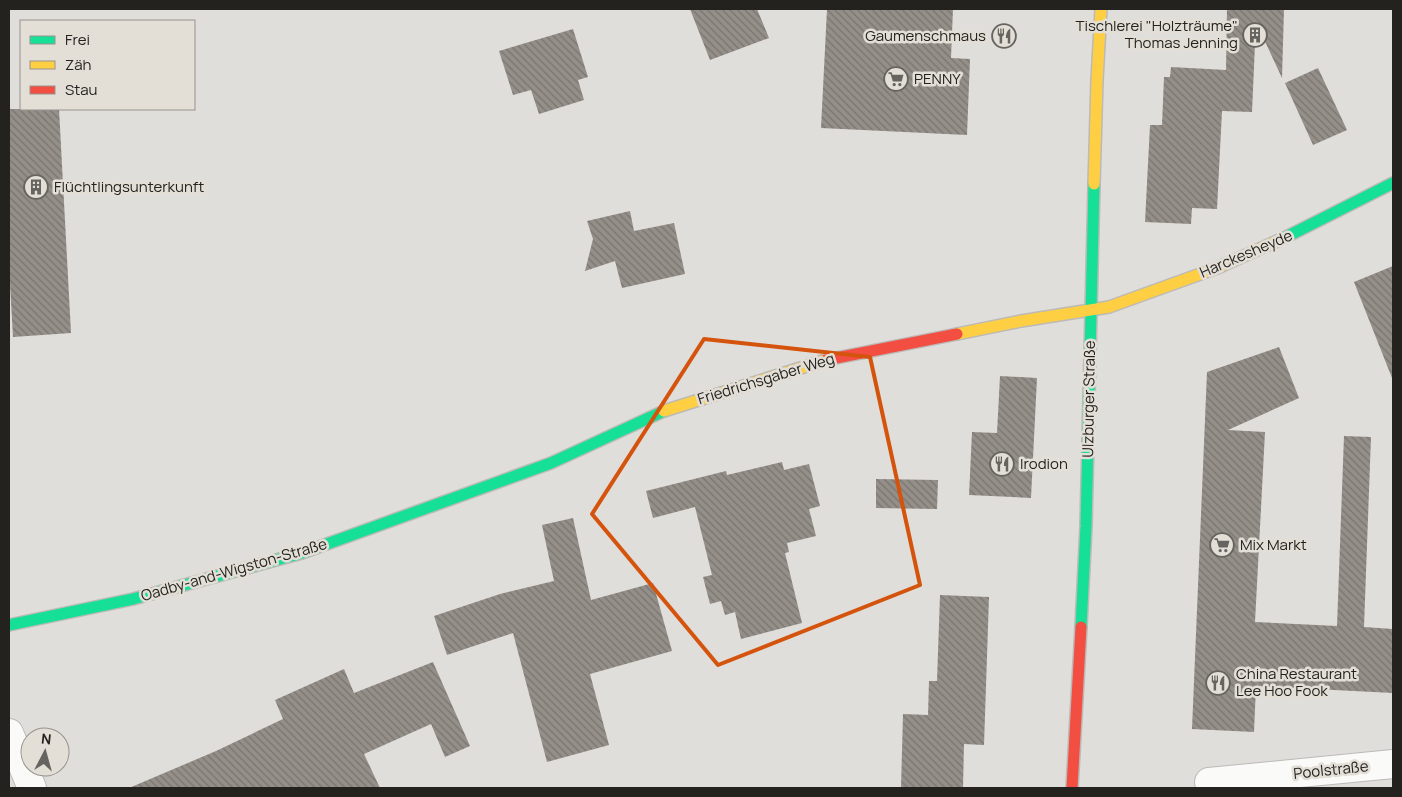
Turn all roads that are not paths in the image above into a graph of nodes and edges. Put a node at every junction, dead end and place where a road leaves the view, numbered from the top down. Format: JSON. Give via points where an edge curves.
{"nodes":[{"id":1,"x":1100,"y":9,"type":"edge"},
{"id":2,"x":1393,"y":183,"type":"edge"},
{"id":3,"x":1092,"y":310,"type":"junction"},
{"id":4,"x":454,"y":498,"type":"joint"},
{"id":5,"x":9,"y":625,"type":"edge"},
{"id":6,"x":9,"y":733,"type":"edge"},
{"id":7,"x":1393,"y":764,"type":"edge"},
{"id":8,"x":1209,"y":782,"type":"dead end"},
{"id":9,"x":32,"y":788,"type":"edge"},
{"id":10,"x":1072,"y":788,"type":"edge"}],
"edges":[{"from":1,"to":3,"type":"main road","name":"Ulzburger Straße"},
{"from":2,"to":3,"type":"main road","name":"Harckesheyde","via":[[1285,239],[1217,268],[1109,307]]},
{"from":3,"to":4,"type":"main road","name":"Friedrichsgaber Weg","via":[[834,358],[663,411],[551,463]]},
{"from":3,"to":10,"type":"main road","name":"Ulzburger Straße","via":[[1086,526]]},
{"from":4,"to":5,"type":"main road","name":"Oadby-and-Wigston-Straße","via":[[302,553],[133,599]]},
{"from":6,"to":9,"type":"street"},
{"from":7,"to":8,"type":"street","name":"Poolstraße"}]}
